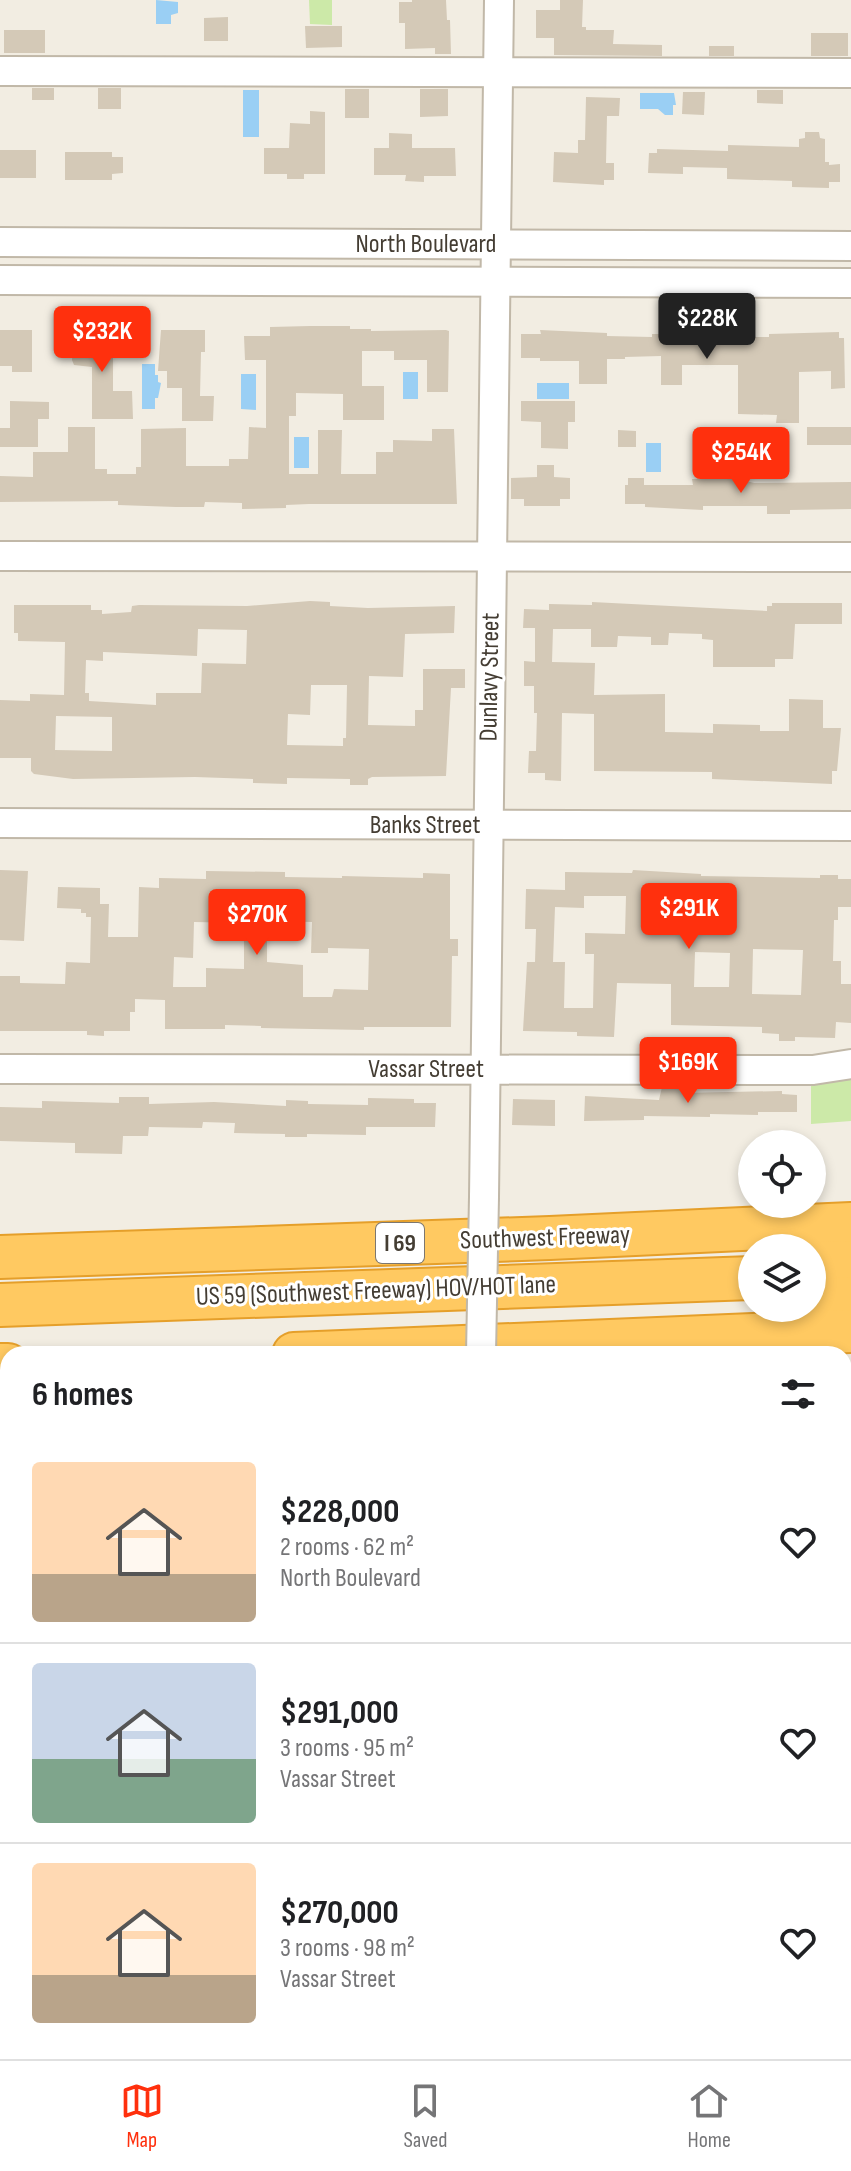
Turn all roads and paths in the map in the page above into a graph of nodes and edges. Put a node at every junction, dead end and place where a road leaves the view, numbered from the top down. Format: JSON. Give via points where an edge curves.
{"nodes":[{"id":1,"x":499,"y":0,"type":"edge"},
{"id":2,"x":0,"y":71,"type":"edge"},
{"id":3,"x":498,"y":73,"type":"junction"},
{"id":4,"x":851,"y":73,"type":"edge"},
{"id":5,"x":0,"y":242,"type":"edge"},
{"id":6,"x":496,"y":244,"type":"junction"},
{"id":7,"x":851,"y":246,"type":"edge"},
{"id":8,"x":0,"y":280,"type":"edge"},
{"id":9,"x":495,"y":282,"type":"junction"},
{"id":10,"x":851,"y":283,"type":"edge"},
{"id":11,"x":0,"y":556,"type":"edge"},
{"id":12,"x":492,"y":557,"type":"junction"},
{"id":13,"x":851,"y":557,"type":"edge"},
{"id":14,"x":0,"y":823,"type":"edge"},
{"id":15,"x":489,"y":825,"type":"junction"},
{"id":16,"x":851,"y":826,"type":"edge"},
{"id":17,"x":851,"y":1064,"type":"edge"},
{"id":18,"x":0,"y":1069,"type":"edge"},
{"id":19,"x":485,"y":1069,"type":"junction"},
{"id":20,"x":851,"y":1224,"type":"edge"},
{"id":21,"x":550,"y":1238,"type":"junction"},
{"id":22,"x":0,"y":1257,"type":"edge"},
{"id":23,"x":851,"y":1262,"type":"edge"},
{"id":24,"x":738,"y":1263,"type":"edge"},
{"id":25,"x":826,"y":1263,"type":"edge"},
{"id":26,"x":851,"y":1275,"type":"edge"},
{"id":27,"x":826,"y":1276,"type":"edge"},
{"id":28,"x":738,"y":1279,"type":"edge"},
{"id":29,"x":851,"y":1298,"type":"edge"},
{"id":30,"x":826,"y":1300,"type":"edge"},
{"id":31,"x":0,"y":1305,"type":"edge"},
{"id":32,"x":738,"y":1306,"type":"edge"},
{"id":33,"x":851,"y":1331,"type":"edge"},
{"id":34,"x":412,"y":1346,"type":"edge"},
{"id":35,"x":481,"y":1346,"type":"edge"},
{"id":36,"x":492,"y":1346,"type":"edge"}],
"edges":[{"from":1,"to":3,"type":"street","name":"Dunlavy Street"},
{"from":2,"to":3,"type":"street"},
{"from":3,"to":4,"type":"street"},
{"from":3,"to":6,"type":"street","name":"Dunlavy Street"},
{"from":5,"to":6,"type":"street","name":"North Boulevard"},
{"from":6,"to":7,"type":"street","name":"North Boulevard"},
{"from":6,"to":9,"type":"street","name":"Dunlavy Street"},
{"from":8,"to":9,"type":"street","name":"North Boulevard"},
{"from":9,"to":10,"type":"street","name":"North Boulevard"},
{"from":9,"to":12,"type":"street","name":"Dunlavy Street"},
{"from":11,"to":12,"type":"street"},
{"from":12,"to":13,"type":"street"},
{"from":12,"to":15,"type":"street","name":"Dunlavy Street"},
{"from":14,"to":15,"type":"street","name":"Banks Street"},
{"from":15,"to":16,"type":"street","name":"Banks Street"},
{"from":15,"to":19,"type":"street","name":"Dunlavy Street"},
{"from":17,"to":19,"type":"street","name":"Vassar Street","via":[[813,1070]]},
{"from":18,"to":19,"type":"street","name":"Vassar Street"},
{"from":19,"to":35,"type":"street","name":"Dunlavy Street","bridge":true},
{"from":20,"to":21,"type":"highway","name":"Southwest Freeway","number":"I 69"},
{"from":21,"to":22,"type":"highway","name":"Southwest Freeway","number":"I 69"},
{"from":21,"to":24,"type":"highway","via":[[651,1264]]},
{"from":23,"to":25,"type":"highway"},
{"from":26,"to":27,"type":"highway"},
{"from":28,"to":31,"type":"highway","name":"US 59 (Southwest Freeway) HOV/HOT lane"},
{"from":29,"to":30,"type":"highway"},
{"from":32,"to":34,"type":"highway","via":[[519,1320]]},
{"from":33,"to":36,"type":"highway"}]}
